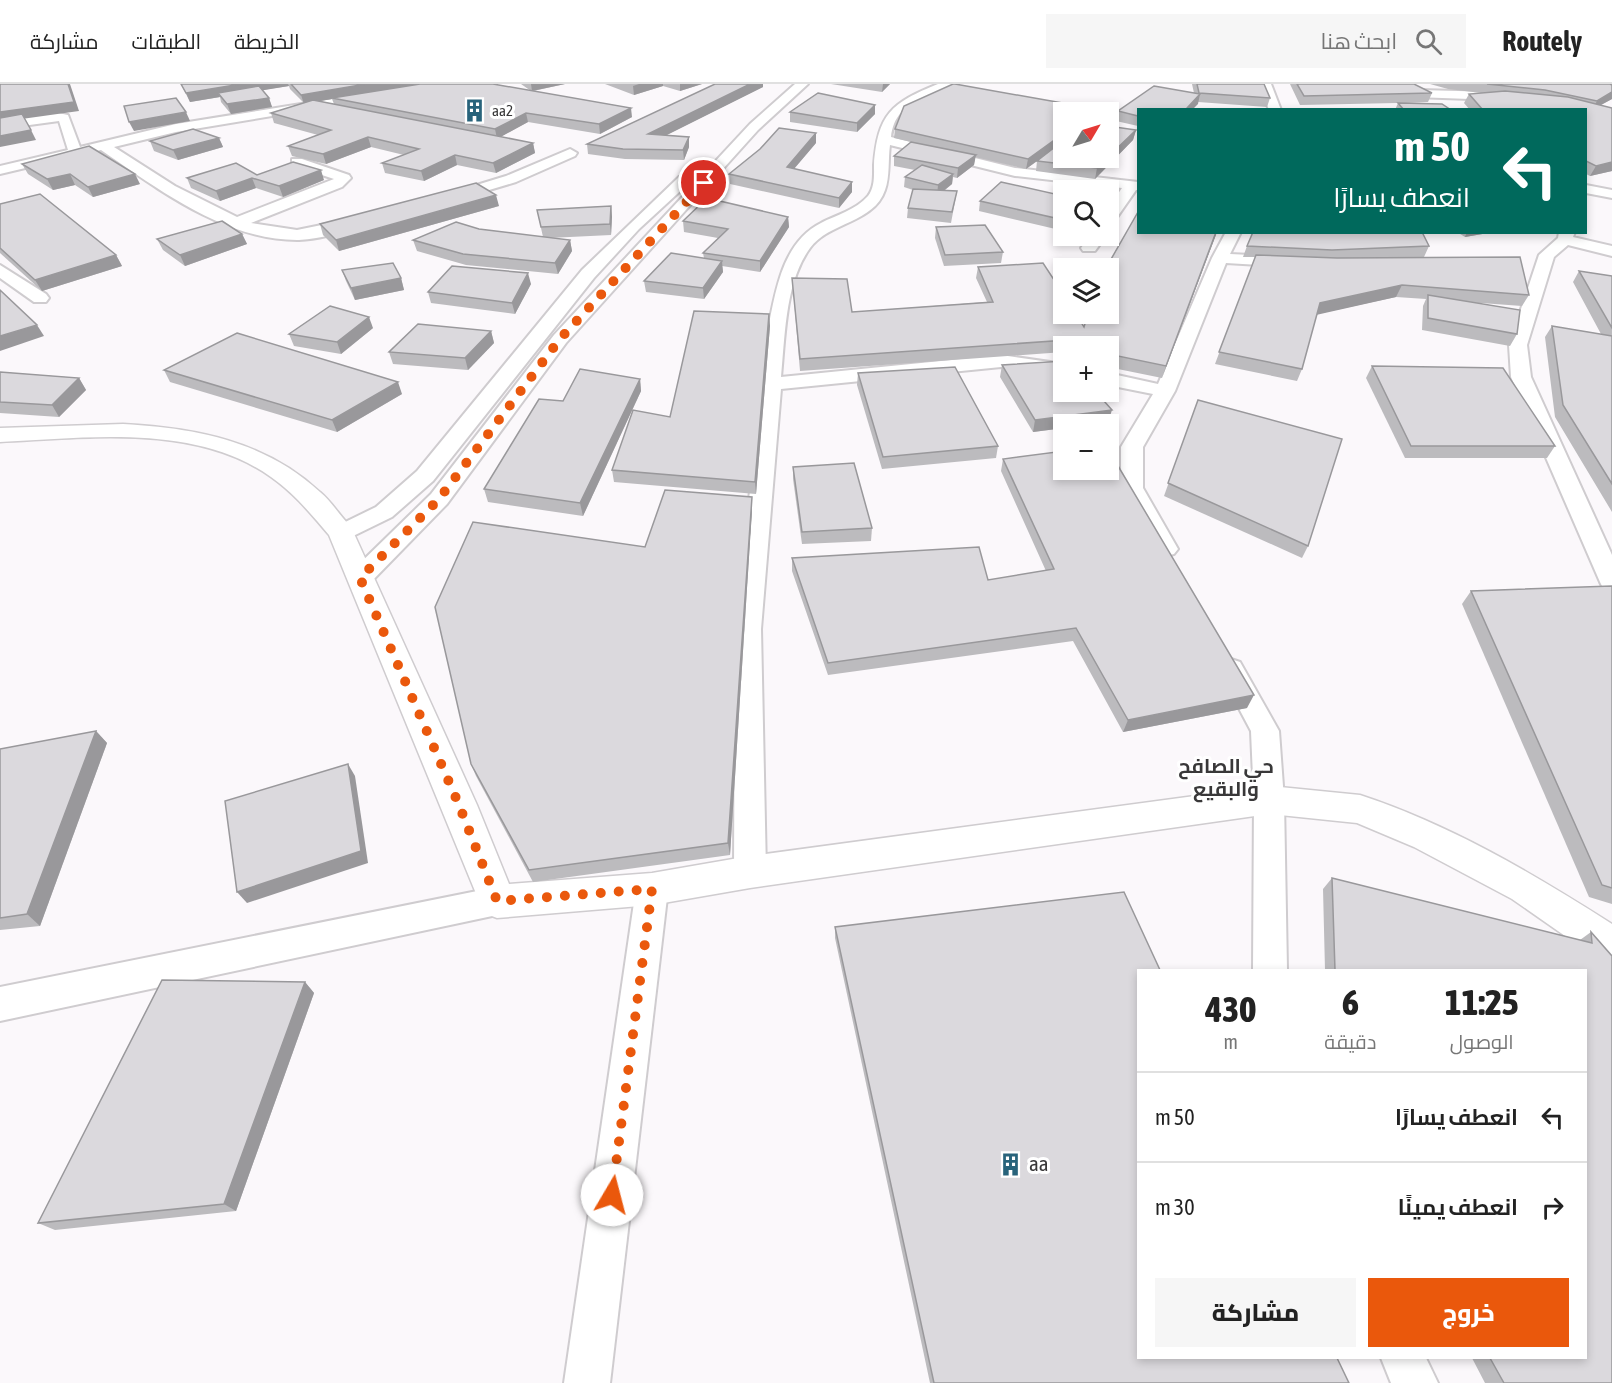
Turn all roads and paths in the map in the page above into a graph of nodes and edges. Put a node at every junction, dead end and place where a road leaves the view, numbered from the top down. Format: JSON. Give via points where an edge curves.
{"nodes":[{"id":1,"x":447,"y":84,"type":"edge"},
{"id":2,"x":1265,"y":84,"type":"edge"},
{"id":3,"x":950,"y":86,"type":"edge"},
{"id":4,"x":793,"y":87,"type":"edge"},
{"id":5,"x":311,"y":106,"type":"junction"},
{"id":6,"x":1274,"y":108,"type":"edge"},
{"id":7,"x":1441,"y":108,"type":"edge"},
{"id":8,"x":1571,"y":108,"type":"edge"},
{"id":9,"x":1587,"y":111,"type":"edge"},
{"id":10,"x":1601,"y":113,"type":"edge"},
{"id":11,"x":357,"y":114,"type":"edge"},
{"id":12,"x":0,"y":125,"type":"edge"},
{"id":13,"x":883,"y":140,"type":"junction"},
{"id":14,"x":102,"y":145,"type":"junction"},
{"id":15,"x":543,"y":150,"type":"dead end"},
{"id":16,"x":75,"y":152,"type":"junction"},
{"id":17,"x":297,"y":162,"type":"edge"},
{"id":18,"x":0,"y":170,"type":"edge"},
{"id":19,"x":1135,"y":186,"type":"edge"},
{"id":20,"x":1587,"y":189,"type":"edge"},
{"id":21,"x":1612,"y":194,"type":"edge"},
{"id":22,"x":437,"y":201,"type":"edge"},
{"id":23,"x":1119,"y":206,"type":"edge"},
{"id":24,"x":372,"y":219,"type":"edge"},
{"id":25,"x":239,"y":222,"type":"junction"},
{"id":26,"x":1233,"y":234,"type":"edge"},
{"id":27,"x":1566,"y":236,"type":"edge"},
{"id":28,"x":1612,"y":251,"type":"edge"},
{"id":29,"x":1221,"y":258,"type":"junction"},
{"id":30,"x":1308,"y":263,"type":"edge"},
{"id":31,"x":0,"y":270,"type":"edge"},
{"id":32,"x":40,"y":298,"type":"dead end"},
{"id":33,"x":1053,"y":368,"type":"edge"},
{"id":34,"x":1119,"y":381,"type":"edge"},
{"id":35,"x":773,"y":384,"type":"junction"},
{"id":36,"x":1166,"y":391,"type":"junction"},
{"id":37,"x":0,"y":435,"type":"edge"},
{"id":38,"x":341,"y":533,"type":"junction"},
{"id":39,"x":1174,"y":565,"type":"edge"},
{"id":40,"x":360,"y":578,"type":"junction"},
{"id":41,"x":1612,"y":582,"type":"edge"},
{"id":42,"x":1218,"y":645,"type":"edge"},
{"id":43,"x":1269,"y":800,"type":"junction"},
{"id":44,"x":750,"y":872,"type":"junction"},
{"id":45,"x":652,"y":889,"type":"junction"},
{"id":46,"x":497,"y":901,"type":"junction"},
{"id":47,"x":1612,"y":946,"type":"edge"},
{"id":48,"x":1270,"y":969,"type":"edge"},
{"id":49,"x":0,"y":1004,"type":"edge"},
{"id":50,"x":1403,"y":1359,"type":"edge"},
{"id":51,"x":587,"y":1383,"type":"edge"},
{"id":52,"x":1415,"y":1383,"type":"edge"}],
"edges":[{"from":1,"to":5,"type":"street"},
{"from":2,"to":6,"type":"street"},
{"from":3,"to":13,"type":"street","via":[[885,113]]},
{"from":4,"to":38,"type":"street","via":[[747,112],[718,149],[606,255],[425,476],[384,512]]},
{"from":4,"to":40,"type":"street","via":[[560,339],[439,499]]},
{"from":5,"to":11,"type":"street"},
{"from":5,"to":14,"type":"street","via":[[176,128]]},
{"from":7,"to":8,"type":"street","via":[[1414,92],[1490,95]]},
{"from":9,"to":10,"type":"street"},
{"from":12,"to":16,"type":"street","via":[[64,118]]},
{"from":13,"to":19,"type":"street","via":[[1015,172]]},
{"from":13,"to":35,"type":"street","via":[[880,183],[874,197],[853,215],[820,229],[801,247],[786,287],[778,325]]},
{"from":14,"to":16,"type":"street"},
{"from":14,"to":25,"type":"street","via":[[187,200]]},
{"from":15,"to":22,"type":"street","via":[[575,151],[511,179]]},
{"from":16,"to":18,"type":"street"},
{"from":17,"to":25,"type":"street","via":[[344,178]]},
{"from":19,"to":23,"type":"street"},
{"from":20,"to":21,"type":"street"},
{"from":24,"to":25,"type":"street","via":[[329,231],[295,235]]},
{"from":26,"to":29,"type":"street"},
{"from":27,"to":28,"type":"street"},
{"from":27,"to":41,"type":"street","via":[[1541,255],[1518,345],[1521,377]]},
{"from":29,"to":30,"type":"street"},
{"from":29,"to":36,"type":"street"},
{"from":31,"to":32,"type":"street"},
{"from":33,"to":35,"type":"street","via":[[1001,361]]},
{"from":34,"to":36,"type":"street"},
{"from":35,"to":44,"type":"street","via":[[748,629]]},
{"from":36,"to":39,"type":"street","via":[[1132,447],[1132,488]]},
{"from":37,"to":38,"type":"street","via":[[134,430],[248,454],[311,497]]},
{"from":38,"to":40,"type":"street"},
{"from":40,"to":46,"type":"street"},
{"from":42,"to":43,"type":"street","via":[[1265,731]]},
{"from":43,"to":44,"type":"street"},
{"from":43,"to":47,"type":"street","via":[[1360,809],[1427,836],[1525,888]]},
{"from":43,"to":48,"type":"street"},
{"from":44,"to":45,"type":"street"},
{"from":45,"to":46,"type":"street"},
{"from":45,"to":51,"type":"street"},
{"from":46,"to":49,"type":"street"},
{"from":50,"to":52,"type":"street"}]}
